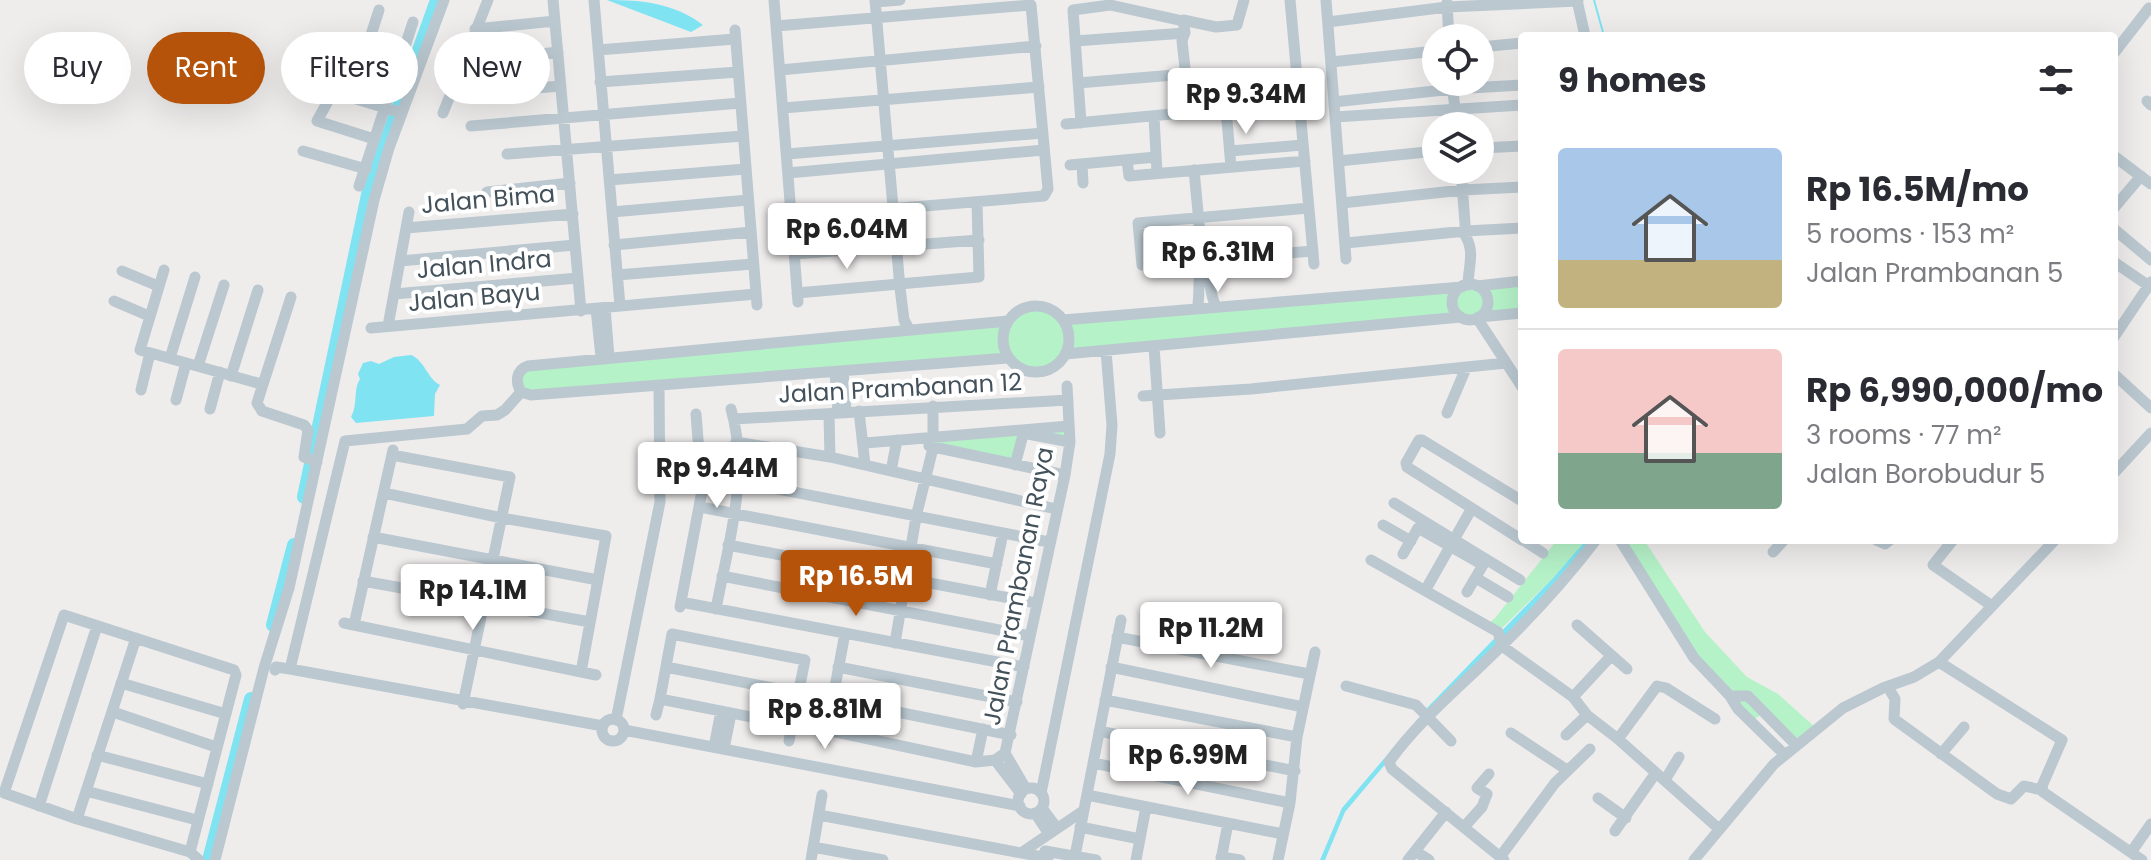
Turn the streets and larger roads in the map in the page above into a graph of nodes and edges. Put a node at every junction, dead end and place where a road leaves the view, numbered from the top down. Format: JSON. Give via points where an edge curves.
{"nodes":[{"id":1,"x":444,"y":0,"type":"edge"},
{"id":2,"x":488,"y":0,"type":"edge"},
{"id":3,"x":553,"y":0,"type":"edge"},
{"id":4,"x":594,"y":0,"type":"edge"},
{"id":5,"x":774,"y":0,"type":"edge"},
{"id":6,"x":900,"y":0,"type":"edge"},
{"id":7,"x":1244,"y":0,"type":"edge"},
{"id":8,"x":1290,"y":0,"type":"edge"},
{"id":9,"x":1326,"y":0,"type":"edge"},
{"id":10,"x":1578,"y":0,"type":"edge"},
{"id":11,"x":2139,"y":0,"type":"edge"},
{"id":12,"x":875,"y":1,"type":"edge"},
{"id":13,"x":1447,"y":4,"type":"edge"},
{"id":14,"x":959,"y":5,"type":"edge"},
{"id":15,"x":2150,"y":9,"type":"edge"},
{"id":16,"x":379,"y":10,"type":"dead end"},
{"id":17,"x":876,"y":18,"type":"junction"},
{"id":18,"x":1183,"y":20,"type":"junction"},
{"id":19,"x":555,"y":21,"type":"junction"},
{"id":20,"x":413,"y":22,"type":"dead end"},
{"id":21,"x":1328,"y":22,"type":"junction"},
{"id":22,"x":1448,"y":24,"type":"edge"},
{"id":23,"x":776,"y":26,"type":"junction"},
{"id":24,"x":475,"y":29,"type":"junction"},
{"id":25,"x":372,"y":32,"type":"edge"},
{"id":26,"x":474,"y":32,"type":"edge"},
{"id":27,"x":1584,"y":32,"type":"edge"},
{"id":28,"x":1185,"y":33,"type":"junction"},
{"id":29,"x":1075,"y":41,"type":"junction"},
{"id":30,"x":1518,"y":43,"type":"edge"},
{"id":31,"x":1036,"y":46,"type":"junction"},
{"id":32,"x":1494,"y":46,"type":"edge"},
{"id":33,"x":2118,"y":48,"type":"edge"},
{"id":34,"x":598,"y":50,"type":"junction"},
{"id":35,"x":558,"y":52,"type":"junction"},
{"id":36,"x":1422,"y":52,"type":"edge"},
{"id":37,"x":550,"y":53,"type":"edge"},
{"id":38,"x":880,"y":61,"type":"junction"},
{"id":39,"x":1331,"y":62,"type":"junction"},
{"id":40,"x":780,"y":70,"type":"junction"},
{"id":41,"x":738,"y":72,"type":"junction"},
{"id":42,"x":1186,"y":74,"type":"junction"},
{"id":43,"x":600,"y":82,"type":"junction"},
{"id":44,"x":1078,"y":83,"type":"junction"},
{"id":45,"x":1494,"y":85,"type":"edge"},
{"id":46,"x":1518,"y":85,"type":"edge"},
{"id":47,"x":561,"y":86,"type":"junction"},
{"id":48,"x":550,"y":87,"type":"edge"},
{"id":49,"x":1039,"y":87,"type":"junction"},
{"id":50,"x":1422,"y":90,"type":"edge"},
{"id":51,"x":1453,"y":96,"type":"edge"},
{"id":52,"x":883,"y":99,"type":"junction"},
{"id":53,"x":1299,"y":102,"type":"junction"},
{"id":54,"x":1334,"y":102,"type":"junction"},
{"id":55,"x":740,"y":103,"type":"junction"},
{"id":56,"x":326,"y":104,"type":"edge"},
{"id":57,"x":374,"y":104,"type":"edge"},
{"id":58,"x":446,"y":104,"type":"edge"},
{"id":59,"x":1518,"y":105,"type":"edge"},
{"id":60,"x":384,"y":107,"type":"junction"},
{"id":61,"x":783,"y":108,"type":"junction"},
{"id":62,"x":1226,"y":109,"type":"junction"},
{"id":63,"x":1455,"y":109,"type":"junction"},
{"id":64,"x":399,"y":112,"type":"junction"},
{"id":65,"x":1455,"y":112,"type":"edge"},
{"id":66,"x":443,"y":113,"type":"dead end"},
{"id":67,"x":1190,"y":113,"type":"junction"},
{"id":68,"x":603,"y":114,"type":"junction"},
{"id":69,"x":564,"y":117,"type":"junction"},
{"id":70,"x":1154,"y":117,"type":"junction"},
{"id":71,"x":1335,"y":117,"type":"junction"},
{"id":72,"x":1081,"y":123,"type":"junction"},
{"id":73,"x":1066,"y":124,"type":"dead end"},
{"id":74,"x":471,"y":126,"type":"dead end"},
{"id":75,"x":1043,"y":133,"type":"junction"},
{"id":76,"x":743,"y":136,"type":"junction"},
{"id":77,"x":374,"y":139,"type":"junction"},
{"id":78,"x":1303,"y":145,"type":"junction"},
{"id":79,"x":606,"y":146,"type":"junction"},
{"id":80,"x":887,"y":146,"type":"junction"},
{"id":81,"x":1518,"y":146,"type":"edge"},
{"id":82,"x":1494,"y":147,"type":"edge"},
{"id":83,"x":567,"y":149,"type":"junction"},
{"id":84,"x":1044,"y":150,"type":"junction"},
{"id":85,"x":303,"y":151,"type":"dead end"},
{"id":86,"x":1230,"y":151,"type":"junction"},
{"id":87,"x":1422,"y":152,"type":"edge"},
{"id":88,"x":507,"y":154,"type":"dead end"},
{"id":89,"x":787,"y":154,"type":"junction"},
{"id":90,"x":1156,"y":157,"type":"junction"},
{"id":91,"x":2118,"y":159,"type":"edge"},
{"id":92,"x":1127,"y":160,"type":"junction"},
{"id":93,"x":1305,"y":161,"type":"junction"},
{"id":94,"x":1339,"y":161,"type":"junction"},
{"id":95,"x":889,"y":164,"type":"junction"},
{"id":96,"x":1231,"y":167,"type":"junction"},
{"id":97,"x":366,"y":169,"type":"junction"},
{"id":98,"x":746,"y":169,"type":"junction"},
{"id":99,"x":1194,"y":170,"type":"junction"},
{"id":100,"x":788,"y":173,"type":"junction"},
{"id":101,"x":1157,"y":173,"type":"junction"},
{"id":102,"x":2141,"y":176,"type":"junction"},
{"id":103,"x":609,"y":180,"type":"junction"},
{"id":104,"x":570,"y":183,"type":"junction"},
{"id":105,"x":1083,"y":183,"type":"dead end"},
{"id":106,"x":1462,"y":184,"type":"edge"},
{"id":107,"x":2151,"y":184,"type":"edge"},
{"id":108,"x":359,"y":186,"type":"dead end"},
{"id":109,"x":1518,"y":187,"type":"edge"},
{"id":110,"x":1463,"y":190,"type":"junction"},
{"id":111,"x":487,"y":192,"type":"dead end"},
{"id":112,"x":748,"y":200,"type":"junction"},
{"id":113,"x":977,"y":202,"type":"junction"},
{"id":114,"x":1342,"y":203,"type":"junction"},
{"id":115,"x":2118,"y":203,"type":"edge"},
{"id":116,"x":1309,"y":208,"type":"junction"},
{"id":117,"x":892,"y":210,"type":"junction"},
{"id":118,"x":409,"y":212,"type":"dead end"},
{"id":119,"x":612,"y":212,"type":"junction"},
{"id":120,"x":573,"y":214,"type":"junction"},
{"id":121,"x":1198,"y":216,"type":"junction"},
{"id":122,"x":792,"y":217,"type":"junction"},
{"id":123,"x":406,"y":228,"type":"junction"},
{"id":124,"x":1518,"y":228,"type":"edge"},
{"id":125,"x":751,"y":232,"type":"junction"},
{"id":126,"x":2118,"y":232,"type":"edge"},
{"id":127,"x":1466,"y":234,"type":"junction"},
{"id":128,"x":979,"y":240,"type":"junction"},
{"id":129,"x":1346,"y":243,"type":"junction"},
{"id":130,"x":575,"y":245,"type":"junction"},
{"id":131,"x":614,"y":245,"type":"junction"},
{"id":132,"x":896,"y":246,"type":"junction"},
{"id":133,"x":1313,"y":251,"type":"junction"},
{"id":134,"x":794,"y":254,"type":"junction"},
{"id":135,"x":1346,"y":259,"type":"dead end"},
{"id":136,"x":2151,"y":260,"type":"edge"},
{"id":137,"x":400,"y":261,"type":"junction"},
{"id":138,"x":1202,"y":262,"type":"junction"},
{"id":139,"x":753,"y":264,"type":"junction"},
{"id":140,"x":1314,"y":264,"type":"dead end"},
{"id":141,"x":2118,"y":264,"type":"edge"},
{"id":142,"x":164,"y":270,"type":"dead end"},
{"id":143,"x":122,"y":271,"type":"dead end"},
{"id":144,"x":617,"y":275,"type":"junction"},
{"id":145,"x":195,"y":277,"type":"dead end"},
{"id":146,"x":578,"y":278,"type":"junction"},
{"id":147,"x":1518,"y":281,"type":"edge"},
{"id":148,"x":1469,"y":282,"type":"junction"},
{"id":149,"x":2150,"y":284,"type":"edge"},
{"id":150,"x":224,"y":285,"type":"dead end"},
{"id":151,"x":158,"y":286,"type":"junction"},
{"id":152,"x":900,"y":286,"type":"junction"},
{"id":153,"x":258,"y":290,"type":"dead end"},
{"id":154,"x":394,"y":294,"type":"junction"},
{"id":155,"x":1205,"y":296,"type":"junction"},
{"id":156,"x":291,"y":297,"type":"dead end"},
{"id":157,"x":114,"y":301,"type":"dead end"},
{"id":158,"x":620,"y":306,"type":"junction"},
{"id":159,"x":1216,"y":307,"type":"junction"},
{"id":160,"x":600,"y":308,"type":"junction"},
{"id":161,"x":1197,"y":309,"type":"junction"},
{"id":162,"x":581,"y":311,"type":"junction"},
{"id":163,"x":1518,"y":313,"type":"edge"},
{"id":164,"x":149,"y":316,"type":"junction"},
{"id":165,"x":1461,"y":317,"type":"junction"},
{"id":166,"x":1478,"y":318,"type":"junction"},
{"id":167,"x":1063,"y":320,"type":"junction"},
{"id":168,"x":1008,"y":321,"type":"junction"},
{"id":169,"x":903,"y":325,"type":"junction"},
{"id":170,"x":388,"y":326,"type":"junction"},
{"id":171,"x":371,"y":328,"type":"dead end"},
{"id":172,"x":2118,"y":331,"type":"edge"},
{"id":173,"x":1154,"y":346,"type":"junction"},
{"id":174,"x":1106,"y":351,"type":"junction"},
{"id":175,"x":150,"y":353,"type":"junction"},
{"id":176,"x":1065,"y":354,"type":"junction"},
{"id":177,"x":605,"y":357,"type":"junction"},
{"id":178,"x":170,"y":358,"type":"junction"},
{"id":179,"x":1008,"y":358,"type":"junction"},
{"id":180,"x":186,"y":363,"type":"junction"},
{"id":181,"x":1506,"y":363,"type":"junction"},
{"id":182,"x":198,"y":366,"type":"junction"},
{"id":183,"x":1466,"y":368,"type":"junction"},
{"id":184,"x":839,"y":372,"type":"junction"},
{"id":185,"x":226,"y":374,"type":"junction"},
{"id":186,"x":2118,"y":378,"type":"edge"},
{"id":187,"x":1518,"y":381,"type":"edge"},
{"id":188,"x":261,"y":384,"type":"junction"},
{"id":189,"x":656,"y":386,"type":"junction"},
{"id":190,"x":1067,"y":386,"type":"dead end"},
{"id":191,"x":141,"y":390,"type":"dead end"},
{"id":192,"x":521,"y":392,"type":"junction"},
{"id":193,"x":1158,"y":395,"type":"junction"},
{"id":194,"x":1143,"y":396,"type":"dead end"},
{"id":195,"x":176,"y":400,"type":"dead end"},
{"id":196,"x":1068,"y":400,"type":"junction"},
{"id":197,"x":933,"y":406,"type":"junction"},
{"id":198,"x":2151,"y":408,"type":"edge"},
{"id":199,"x":210,"y":409,"type":"dead end"},
{"id":200,"x":859,"y":411,"type":"junction"},
{"id":201,"x":838,"y":413,"type":"junction"},
{"id":202,"x":1447,"y":413,"type":"dead end"},
{"id":203,"x":696,"y":414,"type":"dead end"},
{"id":204,"x":1069,"y":426,"type":"junction"},
{"id":205,"x":1024,"y":432,"type":"junction"},
{"id":206,"x":1160,"y":433,"type":"dead end"},
{"id":207,"x":2151,"y":433,"type":"edge"},
{"id":208,"x":897,"y":440,"type":"junction"},
{"id":209,"x":736,"y":442,"type":"junction"},
{"id":210,"x":1070,"y":442,"type":"junction"},
{"id":211,"x":865,"y":443,"type":"junction"},
{"id":212,"x":934,"y":443,"type":"junction"},
{"id":213,"x":2118,"y":454,"type":"edge"},
{"id":214,"x":830,"y":457,"type":"junction"},
{"id":215,"x":311,"y":460,"type":"junction"},
{"id":216,"x":2125,"y":460,"type":"junction"},
{"id":217,"x":865,"y":465,"type":"junction"},
{"id":218,"x":1015,"y":465,"type":"junction"},
{"id":219,"x":2118,"y":468,"type":"edge"},
{"id":220,"x":891,"y":471,"type":"junction"},
{"id":221,"x":1065,"y":475,"type":"junction"},
{"id":222,"x":927,"y":479,"type":"junction"},
{"id":223,"x":737,"y":481,"type":"junction"},
{"id":224,"x":384,"y":493,"type":"junction"},
{"id":225,"x":1518,"y":499,"type":"edge"},
{"id":226,"x":1394,"y":503,"type":"dead end"},
{"id":227,"x":700,"y":507,"type":"junction"},
{"id":228,"x":1472,"y":508,"type":"junction"},
{"id":229,"x":1056,"y":509,"type":"junction"},
{"id":230,"x":734,"y":512,"type":"junction"},
{"id":231,"x":916,"y":517,"type":"junction"},
{"id":232,"x":502,"y":518,"type":"junction"},
{"id":233,"x":1383,"y":525,"type":"dead end"},
{"id":234,"x":1003,"y":533,"type":"junction"},
{"id":235,"x":1518,"y":536,"type":"edge"},
{"id":236,"x":373,"y":537,"type":"junction"},
{"id":237,"x":1411,"y":541,"type":"junction"},
{"id":238,"x":1049,"y":542,"type":"junction"},
{"id":239,"x":1452,"y":544,"type":"junction"},
{"id":240,"x":1593,"y":544,"type":"edge"},
{"id":241,"x":1622,"y":544,"type":"edge"},
{"id":242,"x":1780,"y":544,"type":"edge"},
{"id":243,"x":1950,"y":544,"type":"edge"},
{"id":244,"x":2051,"y":544,"type":"edge"},
{"id":245,"x":728,"y":545,"type":"junction"},
{"id":246,"x":911,"y":548,"type":"junction"},
{"id":247,"x":1773,"y":552,"type":"dead end"},
{"id":248,"x":1403,"y":554,"type":"dead end"},
{"id":249,"x":493,"y":560,"type":"junction"},
{"id":250,"x":1371,"y":560,"type":"dead end"},
{"id":251,"x":997,"y":564,"type":"junction"},
{"id":252,"x":722,"y":576,"type":"junction"},
{"id":253,"x":1476,"y":578,"type":"junction"},
{"id":254,"x":906,"y":579,"type":"junction"},
{"id":255,"x":598,"y":580,"type":"junction"},
{"id":256,"x":1520,"y":580,"type":"dead end"},
{"id":257,"x":363,"y":581,"type":"junction"},
{"id":258,"x":1426,"y":589,"type":"junction"},
{"id":259,"x":1467,"y":592,"type":"dead end"},
{"id":260,"x":990,"y":595,"type":"junction"},
{"id":261,"x":1508,"y":597,"type":"dead end"},
{"id":262,"x":484,"y":603,"type":"junction"},
{"id":263,"x":1036,"y":603,"type":"junction"},
{"id":264,"x":1992,"y":606,"type":"junction"},
{"id":265,"x":716,"y":609,"type":"junction"},
{"id":266,"x":900,"y":611,"type":"junction"},
{"id":267,"x":1121,"y":620,"type":"dead end"},
{"id":268,"x":590,"y":622,"type":"junction"},
{"id":269,"x":1577,"y":625,"type":"dead end"},
{"id":270,"x":97,"y":626,"type":"junction"},
{"id":271,"x":845,"y":633,"type":"junction"},
{"id":272,"x":1030,"y":636,"type":"junction"},
{"id":273,"x":1117,"y":637,"type":"junction"},
{"id":274,"x":136,"y":638,"type":"junction"},
{"id":275,"x":895,"y":643,"type":"junction"},
{"id":276,"x":808,"y":646,"type":"dead end"},
{"id":277,"x":1502,"y":646,"type":"junction"},
{"id":278,"x":474,"y":650,"type":"junction"},
{"id":279,"x":1315,"y":652,"type":"dead end"},
{"id":280,"x":1611,"y":656,"type":"junction"},
{"id":281,"x":805,"y":660,"type":"junction"},
{"id":282,"x":1939,"y":662,"type":"junction"},
{"id":283,"x":666,"y":667,"type":"junction"},
{"id":284,"x":838,"y":667,"type":"junction"},
{"id":285,"x":1024,"y":667,"type":"junction"},
{"id":286,"x":1111,"y":667,"type":"junction"},
{"id":287,"x":270,"y":668,"type":"junction"},
{"id":288,"x":290,"y":669,"type":"junction"},
{"id":289,"x":1627,"y":669,"type":"dead end"},
{"id":290,"x":581,"y":672,"type":"junction"},
{"id":291,"x":1309,"y":674,"type":"junction"},
{"id":292,"x":596,"y":675,"type":"dead end"},
{"id":293,"x":121,"y":683,"type":"junction"},
{"id":294,"x":1346,"y":686,"type":"dead end"},
{"id":295,"x":1888,"y":687,"type":"junction"},
{"id":296,"x":798,"y":693,"type":"junction"},
{"id":297,"x":1730,"y":696,"type":"junction"},
{"id":298,"x":1573,"y":697,"type":"junction"},
{"id":299,"x":660,"y":699,"type":"junction"},
{"id":300,"x":833,"y":699,"type":"junction"},
{"id":301,"x":1105,"y":700,"type":"junction"},
{"id":302,"x":464,"y":702,"type":"junction"},
{"id":303,"x":1017,"y":702,"type":"junction"},
{"id":304,"x":1303,"y":707,"type":"junction"},
{"id":305,"x":113,"y":712,"type":"junction"},
{"id":306,"x":726,"y":712,"type":"junction"},
{"id":307,"x":1763,"y":713,"type":"junction"},
{"id":308,"x":226,"y":714,"type":"junction"},
{"id":309,"x":656,"y":715,"type":"dead end"},
{"id":310,"x":1587,"y":715,"type":"junction"},
{"id":311,"x":1427,"y":718,"type":"junction"},
{"id":312,"x":1715,"y":719,"type":"dead end"},
{"id":313,"x":1750,"y":722,"type":"junction"},
{"id":314,"x":608,"y":724,"type":"junction"},
{"id":315,"x":792,"y":725,"type":"junction"},
{"id":316,"x":1964,"y":727,"type":"dead end"},
{"id":317,"x":983,"y":729,"type":"junction"},
{"id":318,"x":624,"y":730,"type":"junction"},
{"id":319,"x":1099,"y":731,"type":"junction"},
{"id":320,"x":1511,"y":733,"type":"dead end"},
{"id":321,"x":1011,"y":735,"type":"junction"},
{"id":322,"x":1566,"y":735,"type":"dead end"},
{"id":323,"x":1297,"y":737,"type":"junction"},
{"id":324,"x":1618,"y":739,"type":"junction"},
{"id":325,"x":789,"y":741,"type":"dead end"},
{"id":326,"x":1451,"y":741,"type":"dead end"},
{"id":327,"x":1800,"y":742,"type":"junction"},
{"id":328,"x":216,"y":747,"type":"junction"},
{"id":329,"x":719,"y":748,"type":"junction"},
{"id":330,"x":1590,"y":749,"type":"dead end"},
{"id":331,"x":1941,"y":754,"type":"junction"},
{"id":332,"x":97,"y":755,"type":"junction"},
{"id":333,"x":1785,"y":755,"type":"junction"},
{"id":334,"x":1000,"y":757,"type":"junction"},
{"id":335,"x":1679,"y":757,"type":"dead end"},
{"id":336,"x":976,"y":762,"type":"junction"},
{"id":337,"x":1093,"y":763,"type":"junction"},
{"id":338,"x":1567,"y":770,"type":"junction"},
{"id":339,"x":1295,"y":771,"type":"junction"},
{"id":340,"x":1489,"y":774,"type":"dead end"},
{"id":341,"x":1660,"y":777,"type":"junction"},
{"id":342,"x":208,"y":784,"type":"junction"},
{"id":343,"x":2042,"y":790,"type":"junction"},
{"id":344,"x":86,"y":791,"type":"junction"},
{"id":345,"x":1041,"y":793,"type":"junction"},
{"id":346,"x":822,"y":795,"type":"dead end"},
{"id":347,"x":1087,"y":795,"type":"junction"},
{"id":348,"x":1022,"y":797,"type":"junction"},
{"id":349,"x":1598,"y":798,"type":"dead end"},
{"id":350,"x":1290,"y":803,"type":"junction"},
{"id":351,"x":39,"y":806,"type":"junction"},
{"id":352,"x":1146,"y":807,"type":"junction"},
{"id":353,"x":1038,"y":810,"type":"junction"},
{"id":354,"x":1083,"y":811,"type":"junction"},
{"id":355,"x":1446,"y":812,"type":"junction"},
{"id":356,"x":819,"y":815,"type":"junction"},
{"id":357,"x":1626,"y":818,"type":"junction"},
{"id":358,"x":77,"y":819,"type":"junction"},
{"id":359,"x":197,"y":820,"type":"junction"},
{"id":360,"x":1228,"y":823,"type":"junction"},
{"id":361,"x":2151,"y":824,"type":"edge"},
{"id":362,"x":1080,"y":827,"type":"junction"},
{"id":363,"x":1464,"y":827,"type":"junction"},
{"id":364,"x":1718,"y":828,"type":"junction"},
{"id":365,"x":1615,"y":831,"type":"dead end"},
{"id":366,"x":1283,"y":834,"type":"junction"},
{"id":367,"x":1140,"y":839,"type":"junction"},
{"id":368,"x":1048,"y":845,"type":"edge"},
{"id":369,"x":813,"y":847,"type":"junction"},
{"id":370,"x":2132,"y":851,"type":"junction"},
{"id":371,"x":1021,"y":853,"type":"junction"},
{"id":372,"x":194,"y":856,"type":"edge"},
{"id":373,"x":1075,"y":856,"type":"junction"},
{"id":374,"x":1412,"y":856,"type":"edge"},
{"id":375,"x":1221,"y":858,"type":"edge"},
{"id":376,"x":1502,"y":858,"type":"edge"},
{"id":377,"x":215,"y":860,"type":"edge"},
{"id":378,"x":811,"y":860,"type":"edge"},
{"id":379,"x":883,"y":860,"type":"edge"},
{"id":380,"x":1096,"y":860,"type":"edge"},
{"id":381,"x":1136,"y":860,"type":"edge"},
{"id":382,"x":1240,"y":860,"type":"edge"},
{"id":383,"x":1278,"y":860,"type":"edge"},
{"id":384,"x":1429,"y":860,"type":"edge"},
{"id":385,"x":1694,"y":860,"type":"edge"},
{"id":386,"x":2142,"y":860,"type":"edge"}],
"edges":[{"from":1,"to":64,"type":"street"},
{"from":2,"to":24,"type":"street"},
{"from":3,"to":19,"type":"street"},
{"from":4,"to":34,"type":"street"},
{"from":5,"to":23,"type":"street"},
{"from":6,"to":12,"type":"street"},
{"from":7,"to":18,"type":"street","via":[[1237,25]]},
{"from":8,"to":53,"type":"street"},
{"from":9,"to":21,"type":"street"},
{"from":10,"to":13,"type":"street"},
{"from":10,"to":27,"type":"street"},
{"from":11,"to":15,"type":"street"},
{"from":12,"to":17,"type":"street"},
{"from":13,"to":21,"type":"street"},
{"from":13,"to":22,"type":"street"},
{"from":14,"to":17,"type":"street"},
{"from":14,"to":31,"type":"street","via":[[1027,4],[1033,9]]},
{"from":15,"to":33,"type":"street"},
{"from":16,"to":25,"type":"street"},
{"from":17,"to":23,"type":"street"},
{"from":17,"to":38,"type":"street"},
{"from":18,"to":28,"type":"street"},
{"from":18,"to":29,"type":"street","via":[[1110,5],[1073,10]]},
{"from":19,"to":24,"type":"street"},
{"from":19,"to":35,"type":"street"},
{"from":20,"to":60,"type":"street"},
{"from":21,"to":39,"type":"street"},
{"from":23,"to":40,"type":"street"},
{"from":24,"to":26,"type":"street"},
{"from":28,"to":29,"type":"street"},
{"from":28,"to":42,"type":"street"},
{"from":29,"to":44,"type":"street"},
{"from":30,"to":32,"type":"street"},
{"from":31,"to":38,"type":"street"},
{"from":31,"to":49,"type":"street"},
{"from":34,"to":41,"type":"street","via":[[735,35]]},
{"from":34,"to":43,"type":"street"},
{"from":35,"to":37,"type":"street"},
{"from":35,"to":47,"type":"street"},
{"from":36,"to":39,"type":"street"},
{"from":38,"to":40,"type":"street"},
{"from":38,"to":52,"type":"street"},
{"from":39,"to":54,"type":"street"},
{"from":40,"to":61,"type":"street"},
{"from":41,"to":43,"type":"street"},
{"from":41,"to":55,"type":"street"},
{"from":42,"to":44,"type":"street"},
{"from":42,"to":67,"type":"street"},
{"from":43,"to":68,"type":"street"},
{"from":44,"to":72,"type":"street"},
{"from":45,"to":46,"type":"street"},
{"from":47,"to":48,"type":"street"},
{"from":47,"to":69,"type":"street"},
{"from":49,"to":52,"type":"street"},
{"from":49,"to":75,"type":"street"},
{"from":50,"to":54,"type":"street"},
{"from":51,"to":63,"type":"street"},
{"from":52,"to":61,"type":"street"},
{"from":52,"to":80,"type":"street"},
{"from":53,"to":62,"type":"street"},
{"from":53,"to":78,"type":"street"},
{"from":54,"to":71,"type":"street"},
{"from":55,"to":68,"type":"street"},
{"from":55,"to":76,"type":"street"},
{"from":56,"to":77,"type":"street","via":[[317,121]]},
{"from":57,"to":60,"type":"street"},
{"from":58,"to":66,"type":"street"},
{"from":59,"to":63,"type":"street"},
{"from":60,"to":64,"type":"street"},
{"from":60,"to":77,"type":"street"},
{"from":61,"to":89,"type":"street"},
{"from":62,"to":67,"type":"street"},
{"from":62,"to":86,"type":"street"},
{"from":63,"to":65,"type":"street"},
{"from":63,"to":71,"type":"street"},
{"from":64,"to":215,"type":"street"},
{"from":67,"to":70,"type":"street"},
{"from":68,"to":69,"type":"street"},
{"from":68,"to":79,"type":"street"},
{"from":69,"to":74,"type":"street"},
{"from":69,"to":83,"type":"street"},
{"from":70,"to":72,"type":"street"},
{"from":70,"to":90,"type":"street"},
{"from":71,"to":94,"type":"street"},
{"from":72,"to":73,"type":"street"},
{"from":75,"to":80,"type":"street"},
{"from":75,"to":84,"type":"street"},
{"from":76,"to":79,"type":"street"},
{"from":76,"to":98,"type":"street"},
{"from":77,"to":97,"type":"street"},
{"from":78,"to":86,"type":"street"},
{"from":78,"to":93,"type":"street"},
{"from":79,"to":83,"type":"street"},
{"from":79,"to":103,"type":"street"},
{"from":80,"to":89,"type":"street"},
{"from":80,"to":95,"type":"street"},
{"from":81,"to":82,"type":"street"},
{"from":83,"to":88,"type":"street"},
{"from":83,"to":104,"type":"street"},
{"from":84,"to":95,"type":"street"},
{"from":84,"to":113,"type":"street","via":[[1044,196]]},
{"from":85,"to":97,"type":"street"},
{"from":86,"to":96,"type":"street"},
{"from":87,"to":94,"type":"street"},
{"from":89,"to":100,"type":"street"},
{"from":90,"to":92,"type":"street"},
{"from":90,"to":101,"type":"street"},
{"from":91,"to":102,"type":"street"},
{"from":92,"to":101,"type":"street","via":[[1129,176]]},
{"from":92,"to":105,"type":"street","via":[[1076,164]]},
{"from":93,"to":96,"type":"street"},
{"from":93,"to":116,"type":"street"},
{"from":94,"to":114,"type":"street"},
{"from":95,"to":100,"type":"street"},
{"from":95,"to":117,"type":"street"},
{"from":96,"to":99,"type":"street"},
{"from":97,"to":108,"type":"street"},
{"from":98,"to":103,"type":"street"},
{"from":98,"to":112,"type":"street"},
{"from":99,"to":101,"type":"street"},
{"from":99,"to":121,"type":"street"},
{"from":100,"to":122,"type":"street"},
{"from":102,"to":107,"type":"street"},
{"from":102,"to":115,"type":"street"},
{"from":103,"to":119,"type":"street"},
{"from":104,"to":111,"type":"street"},
{"from":104,"to":120,"type":"street"},
{"from":106,"to":110,"type":"street"},
{"from":109,"to":110,"type":"street"},
{"from":110,"to":114,"type":"street"},
{"from":110,"to":127,"type":"street"},
{"from":112,"to":119,"type":"street"},
{"from":112,"to":125,"type":"street"},
{"from":113,"to":117,"type":"street"},
{"from":113,"to":128,"type":"street"},
{"from":114,"to":129,"type":"street"},
{"from":116,"to":121,"type":"street"},
{"from":116,"to":133,"type":"street"},
{"from":117,"to":122,"type":"street"},
{"from":117,"to":132,"type":"street"},
{"from":118,"to":123,"type":"street"},
{"from":119,"to":131,"type":"street"},
{"from":120,"to":123,"type":"street","name":"Jalan Bima"},
{"from":120,"to":130,"type":"street"},
{"from":121,"to":138,"type":"street"},
{"from":121,"to":138,"type":"street","via":[[1138,223],[1142,267]]},
{"from":122,"to":134,"type":"street"},
{"from":123,"to":137,"type":"street"},
{"from":124,"to":127,"type":"street"},
{"from":125,"to":131,"type":"street"},
{"from":125,"to":139,"type":"street"},
{"from":126,"to":136,"type":"street"},
{"from":127,"to":129,"type":"street"},
{"from":127,"to":148,"type":"street"},
{"from":128,"to":132,"type":"street"},
{"from":128,"to":152,"type":"street","via":[[977,278]]},
{"from":129,"to":135,"type":"street"},
{"from":130,"to":137,"type":"street"},
{"from":130,"to":146,"type":"street"},
{"from":131,"to":144,"type":"street"},
{"from":132,"to":134,"type":"street"},
{"from":132,"to":152,"type":"street"},
{"from":133,"to":138,"type":"street"},
{"from":133,"to":140,"type":"street"},
{"from":134,"to":152,"type":"street","via":[[797,297]]},
{"from":137,"to":154,"type":"street"},
{"from":138,"to":155,"type":"street"},
{"from":139,"to":144,"type":"street"},
{"from":139,"to":158,"type":"street","name":"Jalan Bayu","via":[[756,300]]},
{"from":141,"to":149,"type":"street"},
{"from":142,"to":151,"type":"street"},
{"from":143,"to":151,"type":"street"},
{"from":144,"to":158,"type":"street"},
{"from":145,"to":178,"type":"street"},
{"from":146,"to":154,"type":"street","name":"Jalan Indra"},
{"from":146,"to":162,"type":"street"},
{"from":147,"to":148,"type":"street"},
{"from":148,"to":159,"type":"street"},
{"from":148,"to":165,"type":"street","via":[[1452,300]]},
{"from":148,"to":166,"type":"street","via":[[1487,298]]},
{"from":149,"to":172,"type":"street"},
{"from":150,"to":182,"type":"street"},
{"from":151,"to":164,"type":"street"},
{"from":152,"to":169,"type":"street"},
{"from":153,"to":185,"type":"street"},
{"from":154,"to":170,"type":"street"},
{"from":155,"to":159,"type":"street"},
{"from":155,"to":161,"type":"street"},
{"from":156,"to":188,"type":"street"},
{"from":157,"to":164,"type":"street"},
{"from":158,"to":160,"type":"street","name":"Jalan Bayu"},
{"from":159,"to":161,"type":"street"},
{"from":160,"to":162,"type":"street","name":"Jalan Bayu"},
{"from":160,"to":177,"type":"street"},
{"from":161,"to":167,"type":"street"},
{"from":162,"to":170,"type":"street","name":"Jalan Bayu"},
{"from":163,"to":166,"type":"street"},
{"from":164,"to":175,"type":"street","via":[[140,349]]},
{"from":165,"to":166,"type":"street"},
{"from":165,"to":173,"type":"street"},
{"from":166,"to":181,"type":"street"},
{"from":167,"to":168,"type":"street","via":[[1054,311],[1035,306],[1022,308]]},
{"from":167,"to":176,"type":"street","via":[[1069,335]]},
{"from":168,"to":169,"type":"street"},
{"from":168,"to":179,"type":"street","via":[[1002,339]]},
{"from":169,"to":177,"type":"street"},
{"from":170,"to":171,"type":"street","name":"Jalan Bayu"},
{"from":173,"to":174,"type":"street"},
{"from":173,"to":193,"type":"street"},
{"from":174,"to":176,"type":"street"},
{"from":174,"to":345,"type":"street","via":[[1110,454]]},
{"from":175,"to":178,"type":"street"},
{"from":175,"to":191,"type":"street"},
{"from":176,"to":179,"type":"street","via":[[1041,372],[1022,369]]},
{"from":177,"to":192,"type":"street","via":[[525,366],[517,379]]},
{"from":178,"to":180,"type":"street"},
{"from":179,"to":184,"type":"street"},
{"from":180,"to":182,"type":"street"},
{"from":180,"to":195,"type":"street"},
{"from":181,"to":183,"type":"street"},
{"from":181,"to":187,"type":"street"},
{"from":182,"to":185,"type":"street"},
{"from":183,"to":193,"type":"street"},
{"from":183,"to":202,"type":"street"},
{"from":184,"to":189,"type":"street"},
{"from":184,"to":201,"type":"street"},
{"from":185,"to":188,"type":"street"},
{"from":185,"to":199,"type":"street"},
{"from":186,"to":198,"type":"street"},
{"from":188,"to":215,"type":"street","via":[[258,408],[304,425]]},
{"from":189,"to":192,"type":"street"},
{"from":189,"to":314,"type":"street","via":[[660,502]]},
{"from":190,"to":196,"type":"street","name":"Jalan Prambanan Raya"},
{"from":192,"to":288,"type":"street","via":[[505,410],[482,416],[467,429],[345,441]]},
{"from":193,"to":194,"type":"street"},
{"from":193,"to":206,"type":"street"},
{"from":196,"to":197,"type":"street","name":"Jalan Prambanan 12"},
{"from":196,"to":204,"type":"street","name":"Jalan Prambanan Raya"},
{"from":197,"to":200,"type":"street","name":"Jalan Prambanan 12"},
{"from":197,"to":212,"type":"street"},
{"from":200,"to":201,"type":"street","name":"Jalan Prambanan 12"},
{"from":200,"to":211,"type":"street"},
{"from":201,"to":209,"type":"street","name":"Jalan Prambanan 12","via":[[733,414]]},
{"from":201,"to":214,"type":"street"},
{"from":203,"to":227,"type":"street"},
{"from":204,"to":205,"type":"street"},
{"from":204,"to":210,"type":"street","name":"Jalan Prambanan Raya"},
{"from":205,"to":210,"type":"street"},
{"from":205,"to":212,"type":"street"},
{"from":205,"to":218,"type":"street"},
{"from":207,"to":216,"type":"street"},
{"from":208,"to":211,"type":"street"},
{"from":208,"to":212,"type":"street"},
{"from":208,"to":220,"type":"street"},
{"from":209,"to":214,"type":"street"},
{"from":209,"to":223,"type":"street"},
{"from":210,"to":221,"type":"street","name":"Jalan Prambanan Raya"},
{"from":211,"to":217,"type":"street"},
{"from":212,"to":218,"type":"street"},
{"from":212,"to":222,"type":"street"},
{"from":213,"to":216,"type":"street"},
{"from":214,"to":217,"type":"street"},
{"from":215,"to":287,"type":"street"},
{"from":216,"to":219,"type":"street"},
{"from":217,"to":220,"type":"street"},
{"from":218,"to":221,"type":"street"},
{"from":220,"to":222,"type":"street"},
{"from":221,"to":229,"type":"street","name":"Jalan Prambanan Raya"},
{"from":222,"to":229,"type":"street"},
{"from":222,"to":231,"type":"street"},
{"from":223,"to":230,"type":"street"},
{"from":223,"to":231,"type":"street"},
{"from":224,"to":232,"type":"street"},
{"from":224,"to":232,"type":"street","via":[[393,452],[510,477]]},
{"from":224,"to":236,"type":"street"},
{"from":225,"to":228,"type":"street","via":[[1419,440],[1407,467]]},
{"from":226,"to":239,"type":"street"},
{"from":227,"to":230,"type":"street"},
{"from":227,"to":265,"type":"street","via":[[680,605]]},
{"from":228,"to":235,"type":"street"},
{"from":228,"to":239,"type":"street"},
{"from":229,"to":238,"type":"street","name":"Jalan Prambanan Raya"},
{"from":230,"to":245,"type":"street"},
{"from":230,"to":246,"type":"street"},
{"from":231,"to":234,"type":"street"},
{"from":231,"to":246,"type":"street"},
{"from":232,"to":249,"type":"street"},
{"from":232,"to":255,"type":"street","via":[[606,536]]},
{"from":233,"to":237,"type":"street"},
{"from":234,"to":238,"type":"street"},
{"from":234,"to":251,"type":"street"},
{"from":236,"to":249,"type":"street"},
{"from":236,"to":257,"type":"street"},
{"from":237,"to":239,"type":"street","via":[[1418,528]]},
{"from":237,"to":248,"type":"street"},
{"from":238,"to":263,"type":"street","name":"Jalan Prambanan Raya"},
{"from":239,"to":253,"type":"street","via":[[1483,565]]},
{"from":239,"to":256,"type":"street"},
{"from":239,"to":258,"type":"street"},
{"from":240,"to":277,"type":"street"},
{"from":241,"to":297,"type":"street","via":[[1683,644]]},
{"from":242,"to":247,"type":"street"},
{"from":243,"to":264,"type":"street","via":[[1933,565]]},
{"from":244,"to":264,"type":"street"},
{"from":245,"to":252,"type":"street"},
{"from":245,"to":254,"type":"street"},
{"from":246,"to":251,"type":"street"},
{"from":246,"to":254,"type":"street"},
{"from":249,"to":255,"type":"street"},
{"from":249,"to":262,"type":"street"},
{"from":250,"to":258,"type":"street"},
{"from":251,"to":260,"type":"street"},
{"from":252,"to":265,"type":"street"},
{"from":252,"to":266,"type":"street"},
{"from":253,"to":259,"type":"street"},
{"from":253,"to":261,"type":"street"},
{"from":254,"to":260,"type":"street"},
{"from":254,"to":266,"type":"street"},
{"from":255,"to":268,"type":"street"},
{"from":257,"to":262,"type":"street"},
{"from":257,"to":278,"type":"street","via":[[349,624]]},
{"from":258,"to":277,"type":"street","via":[[1498,632]]},
{"from":260,"to":263,"type":"street"},
{"from":262,"to":268,"type":"street"},
{"from":262,"to":278,"type":"street"},
{"from":263,"to":272,"type":"street","name":"Jalan Prambanan Raya"},
{"from":264,"to":282,"type":"street"},
{"from":265,"to":271,"type":"street"},
{"from":266,"to":272,"type":"street"},
{"from":266,"to":275,"type":"street"},
{"from":267,"to":273,"type":"street"},
{"from":268,"to":290,"type":"street"},
{"from":269,"to":280,"type":"street"},
{"from":270,"to":274,"type":"street"},
{"from":270,"to":351,"type":"street"},
{"from":270,"to":351,"type":"street","via":[[64,615],[4,791]]},
{"from":271,"to":275,"type":"street"},
{"from":271,"to":284,"type":"street"},
{"from":272,"to":285,"type":"street","name":"Jalan Prambanan Raya"},
{"from":273,"to":286,"type":"street"},
{"from":273,"to":291,"type":"street"},
{"from":274,"to":293,"type":"street"},
{"from":274,"to":308,"type":"street","via":[[234,670]]},
{"from":275,"to":285,"type":"street"},
{"from":276,"to":281,"type":"street"},
{"from":277,"to":298,"type":"street"},
{"from":277,"to":311,"type":"street"},
{"from":278,"to":290,"type":"street"},
{"from":278,"to":302,"type":"street"},
{"from":279,"to":291,"type":"street"},
{"from":280,"to":289,"type":"street"},
{"from":280,"to":298,"type":"street"},
{"from":281,"to":283,"type":"street","via":[[673,628]]},
{"from":281,"to":296,"type":"street"},
{"from":282,"to":295,"type":"street"},
{"from":282,"to":343,"type":"street","via":[[2062,740]]},
{"from":283,"to":296,"type":"street"},
{"from":283,"to":299,"type":"street"},
{"from":284,"to":300,"type":"street"},
{"from":284,"to":303,"type":"street"},
{"from":285,"to":303,"type":"street","name":"Jalan Prambanan Raya"},
{"from":286,"to":301,"type":"street"},
{"from":286,"to":304,"type":"street"},
{"from":287,"to":288,"type":"street"},
{"from":287,"to":302,"type":"street"},
{"from":287,"to":377,"type":"street"},
{"from":288,"to":302,"type":"street"},
{"from":290,"to":292,"type":"street"},
{"from":291,"to":304,"type":"street"},
{"from":293,"to":305,"type":"street"},
{"from":293,"to":308,"type":"street"},
{"from":294,"to":311,"type":"street","via":[[1416,705]]},
{"from":295,"to":327,"type":"street","via":[[1843,708]]},
{"from":295,"to":331,"type":"street","via":[[1895,699],[1892,718]]},
{"from":296,"to":315,"type":"street"},
{"from":297,"to":307,"type":"street","via":[[1748,696]]},
{"from":297,"to":313,"type":"street"},
{"from":298,"to":310,"type":"street"},
{"from":299,"to":306,"type":"street"},
{"from":299,"to":309,"type":"street"},
{"from":300,"to":317,"type":"street"},
{"from":300,"to":336,"type":"street","name":"Jalan Prambanan Raya","via":[[826,736]]},
{"from":301,"to":319,"type":"street"},
{"from":301,"to":323,"type":"street"},
{"from":302,"to":314,"type":"street"},
{"from":303,"to":321,"type":"street","name":"Jalan Prambanan Raya"},
{"from":304,"to":323,"type":"street"},
{"from":305,"to":328,"type":"street"},
{"from":305,"to":332,"type":"street"},
{"from":306,"to":315,"type":"street"},
{"from":306,"to":329,"type":"street"},
{"from":307,"to":313,"type":"street"},
{"from":307,"to":327,"type":"street"},
{"from":308,"to":328,"type":"street"},
{"from":310,"to":322,"type":"street"},
{"from":310,"to":324,"type":"street"},
{"from":311,"to":326,"type":"street"},
{"from":311,"to":355,"type":"street","via":[[1389,764]]},
{"from":312,"to":324,"type":"street","via":[[1657,686]]},
{"from":313,"to":333,"type":"street"},
{"from":314,"to":318,"type":"street","via":[[622,724]]},
{"from":314,"to":318,"type":"street","via":[[606,739],[620,739]]},
{"from":315,"to":325,"type":"street"},
{"from":316,"to":331,"type":"street"},
{"from":317,"to":321,"type":"street"},
{"from":317,"to":336,"type":"street"},
{"from":318,"to":329,"type":"street"},
{"from":319,"to":337,"type":"street"},
{"from":319,"to":339,"type":"street"},
{"from":320,"to":338,"type":"street"},
{"from":321,"to":334,"type":"street","name":"Jalan Prambanan Raya"},
{"from":323,"to":339,"type":"street"},
{"from":324,"to":341,"type":"street"},
{"from":327,"to":333,"type":"street"},
{"from":328,"to":342,"type":"street"},
{"from":329,"to":348,"type":"street"},
{"from":330,"to":338,"type":"street"},
{"from":331,"to":343,"type":"street","via":[[2006,799],[2024,786]]},
{"from":332,"to":342,"type":"street"},
{"from":332,"to":344,"type":"street"},
{"from":333,"to":364,"type":"street"},
{"from":334,"to":336,"type":"street","name":"Jalan Prambanan Raya"},
{"from":334,"to":348,"type":"street"},
{"from":335,"to":341,"type":"street"},
{"from":337,"to":347,"type":"street"},
{"from":337,"to":350,"type":"street"},
{"from":338,"to":376,"type":"street"},
{"from":339,"to":350,"type":"street"},
{"from":340,"to":363,"type":"street","via":[[1477,788],[1487,794],[1486,801]]},
{"from":341,"to":357,"type":"street"},
{"from":341,"to":364,"type":"street"},
{"from":342,"to":359,"type":"street"},
{"from":343,"to":370,"type":"street"},
{"from":344,"to":358,"type":"street"},
{"from":344,"to":359,"type":"street"},
{"from":345,"to":348,"type":"street","via":[[1034,789]]},
{"from":345,"to":353,"type":"street","via":[[1044,800]]},
{"from":346,"to":356,"type":"street"},
{"from":347,"to":352,"type":"street"},
{"from":347,"to":354,"type":"street"},
{"from":348,"to":353,"type":"street","via":[[1027,813]]},
{"from":349,"to":357,"type":"street"},
{"from":350,"to":366,"type":"street"},
{"from":351,"to":358,"type":"street"},
{"from":352,"to":360,"type":"street"},
{"from":352,"to":367,"type":"street"},
{"from":353,"to":368,"type":"street"},
{"from":354,"to":362,"type":"street"},
{"from":354,"to":368,"type":"street"},
{"from":355,"to":363,"type":"street"},
{"from":355,"to":374,"type":"street"},
{"from":356,"to":369,"type":"street"},
{"from":356,"to":371,"type":"street"},
{"from":357,"to":365,"type":"street"},
{"from":358,"to":372,"type":"street"},
{"from":359,"to":372,"type":"street"},
{"from":360,"to":366,"type":"street"},
{"from":360,"to":375,"type":"street"},
{"from":361,"to":370,"type":"street"},
{"from":362,"to":367,"type":"street"},
{"from":362,"to":373,"type":"street"},
{"from":363,"to":376,"type":"street"},
{"from":364,"to":385,"type":"street"},
{"from":366,"to":383,"type":"street"},
{"from":367,"to":381,"type":"street"},
{"from":368,"to":371,"type":"street"},
{"from":368,"to":371,"type":"street"},
{"from":368,"to":373,"type":"street"},
{"from":369,"to":378,"type":"street"},
{"from":369,"to":379,"type":"street"},
{"from":370,"to":386,"type":"street"},
{"from":373,"to":380,"type":"street"},
{"from":374,"to":384,"type":"street"},
{"from":375,"to":382,"type":"street"}]}
